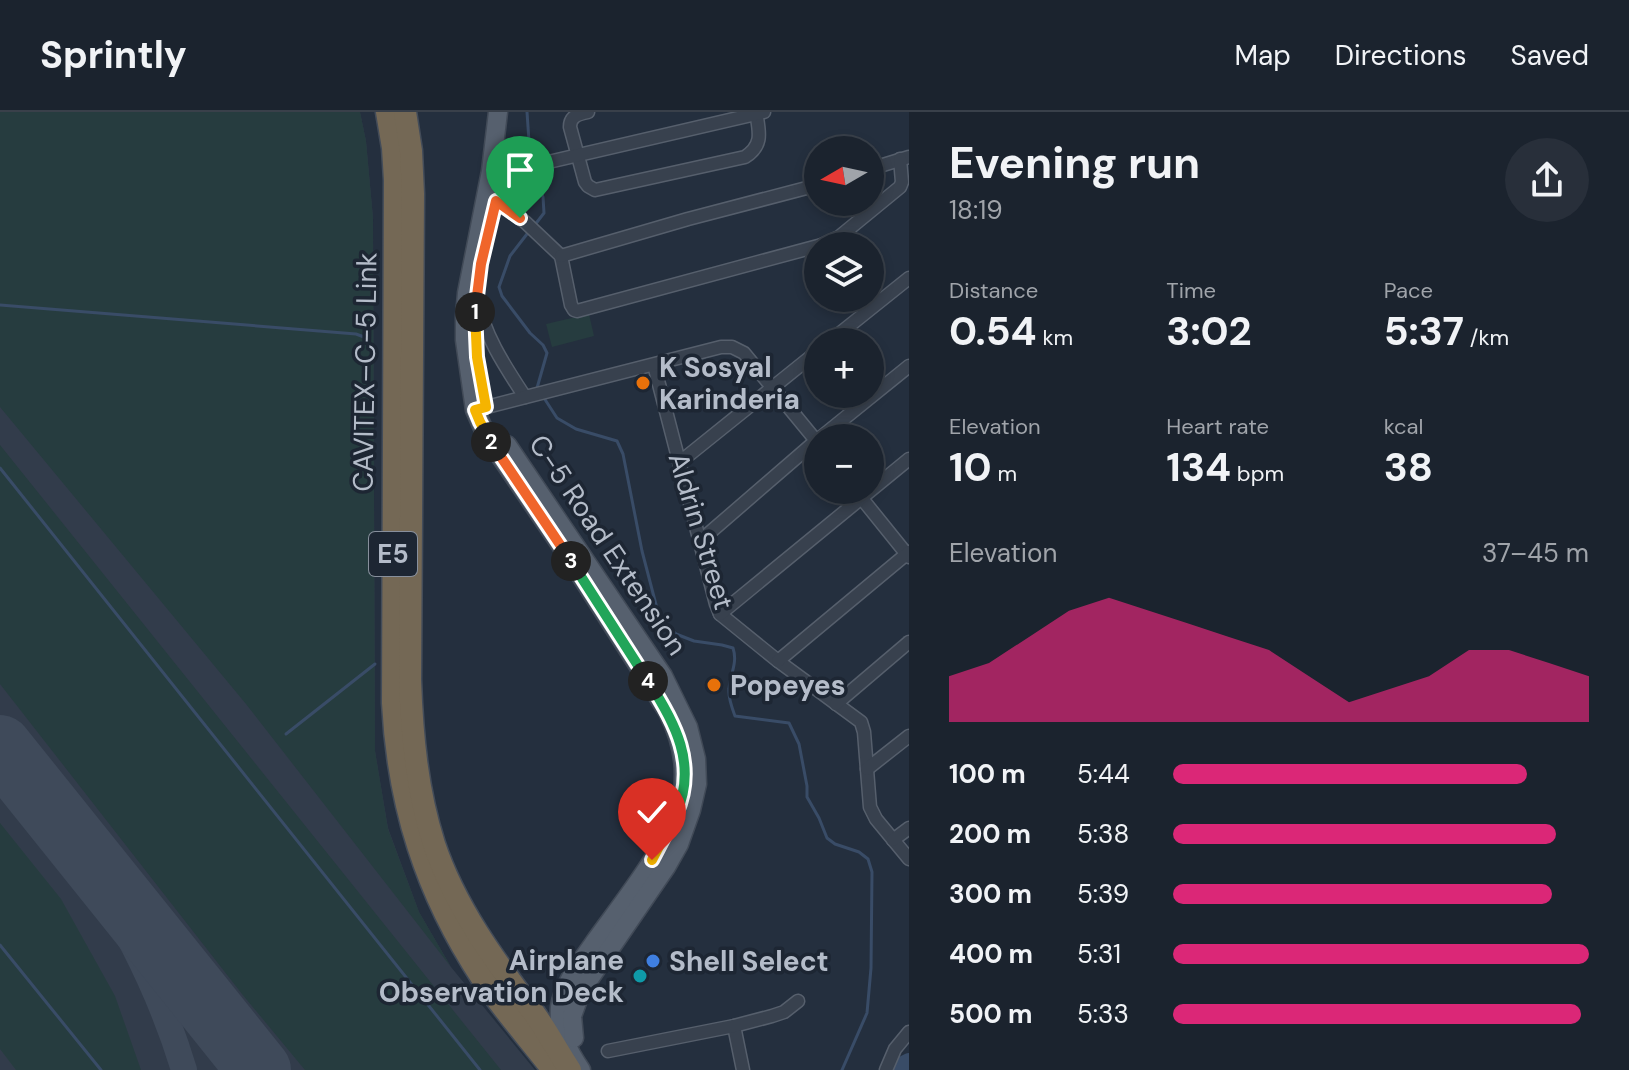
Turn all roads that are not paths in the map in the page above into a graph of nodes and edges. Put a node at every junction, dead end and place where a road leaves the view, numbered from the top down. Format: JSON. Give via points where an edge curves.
{"nodes":[{"id":1,"x":387,"y":112,"type":"edge"},
{"id":2,"x":405,"y":112,"type":"edge"},
{"id":3,"x":498,"y":112,"type":"edge"},
{"id":4,"x":508,"y":112,"type":"edge"},
{"id":5,"x":588,"y":112,"type":"edge"},
{"id":6,"x":759,"y":112,"type":"edge"},
{"id":7,"x":578,"y":156,"type":"junction"},
{"id":8,"x":904,"y":158,"type":"edge"},
{"id":9,"x":884,"y":164,"type":"edge"},
{"id":10,"x":501,"y":173,"type":"junction"},
{"id":11,"x":804,"y":189,"type":"edge"},
{"id":12,"x":496,"y":201,"type":"junction"},
{"id":13,"x":845,"y":232,"type":"edge"},
{"id":14,"x":804,"y":250,"type":"edge"},
{"id":15,"x":561,"y":256,"type":"junction"},
{"id":16,"x":909,"y":278,"type":"edge"},
{"id":17,"x":476,"y":296,"type":"junction"},
{"id":18,"x":846,"y":328,"type":"edge"},
{"id":19,"x":804,"y":362,"type":"edge"},
{"id":20,"x":654,"y":365,"type":"junction"},
{"id":21,"x":909,"y":366,"type":"edge"},
{"id":22,"x":773,"y":387,"type":"junction"},
{"id":23,"x":525,"y":397,"type":"junction"},
{"id":24,"x":481,"y":408,"type":"junction"},
{"id":25,"x":804,"y":424,"type":"edge"},
{"id":26,"x":838,"y":424,"type":"edge"},
{"id":27,"x":804,"y":452,"type":"edge"},
{"id":28,"x":909,"y":459,"type":"edge"},
{"id":29,"x":680,"y":462,"type":"junction"},
{"id":30,"x":884,"y":476,"type":"edge"},
{"id":31,"x":847,"y":504,"type":"edge"},
{"id":32,"x":867,"y":504,"type":"edge"},
{"id":33,"x":700,"y":541,"type":"junction"},
{"id":34,"x":908,"y":554,"type":"edge"},
{"id":35,"x":720,"y":614,"type":"junction"},
{"id":36,"x":909,"y":642,"type":"edge"},
{"id":37,"x":778,"y":661,"type":"junction"},
{"id":38,"x":836,"y":704,"type":"junction"},
{"id":39,"x":909,"y":736,"type":"edge"},
{"id":40,"x":867,"y":769,"type":"junction"},
{"id":41,"x":909,"y":828,"type":"edge"},
{"id":42,"x":893,"y":840,"type":"junction"},
{"id":43,"x":909,"y":859,"type":"edge"},
{"id":44,"x":798,"y":1001,"type":"dead end"},
{"id":45,"x":734,"y":1026,"type":"junction"},
{"id":46,"x":909,"y":1032,"type":"edge"},
{"id":47,"x":608,"y":1051,"type":"dead end"},
{"id":48,"x":553,"y":1070,"type":"edge"},
{"id":49,"x":570,"y":1070,"type":"edge"},
{"id":50,"x":581,"y":1070,"type":"edge"},
{"id":51,"x":588,"y":1070,"type":"edge"},
{"id":52,"x":743,"y":1070,"type":"edge"},
{"id":53,"x":886,"y":1070,"type":"edge"}],
"edges":[{"from":1,"to":48,"type":"highway","name":"CAVITEX–C-5 Link","number":"E5","via":[[395,180],[393,703],[401,779],[411,827],[437,895],[483,979]]},
{"from":2,"to":49,"type":"highway","name":"CAVITEX–C-5 Link","number":"E5","via":[[414,215],[410,680],[419,781],[435,845],[460,902]]},
{"from":3,"to":24,"type":"main road","name":"C-5 Road Extension","via":[[465,317],[467,354]]},
{"from":4,"to":10,"type":"main road","name":"C-5 Road Extension"},
{"from":5,"to":7,"type":"street","via":[[571,120]]},
{"from":6,"to":7,"type":"street"},
{"from":6,"to":7,"type":"street","via":[[759,143],[745,157],[595,190],[585,182]]},
{"from":7,"to":10,"type":"street"},
{"from":8,"to":9,"type":"street"},
{"from":8,"to":13,"type":"street","via":[[900,187]]},
{"from":10,"to":12,"type":"main road","name":"C-5 Road Extension"},
{"from":11,"to":15,"type":"street"},
{"from":12,"to":15,"type":"street"},
{"from":12,"to":17,"type":"main road","name":"C-5 Road Extension"},
{"from":14,"to":15,"type":"street","via":[[577,311],[571,305]]},
{"from":16,"to":18,"type":"street"},
{"from":17,"to":23,"type":"street","via":[[486,332]]},
{"from":17,"to":24,"type":"main road","name":"C-5 Road Extension"},
{"from":19,"to":22,"type":"street"},
{"from":20,"to":22,"type":"street","via":[[732,347],[744,353]]},
{"from":20,"to":23,"type":"street"},
{"from":20,"to":29,"type":"street","name":"Aldrin Street"},
{"from":21,"to":26,"type":"street"},
{"from":22,"to":25,"type":"street"},
{"from":22,"to":29,"type":"street"},
{"from":23,"to":24,"type":"street"},
{"from":24,"to":50,"type":"main road","name":"C-5 Road Extension","via":[[486,435],[668,712],[684,762],[673,820],[562,997],[561,1030]]},
{"from":24,"to":51,"type":"main road","name":"C-5 Road Extension","via":[[663,676],[688,727],[696,759],[697,784],[679,844],[574,1008],[574,1038]]},
{"from":27,"to":33,"type":"street"},
{"from":28,"to":30,"type":"street"},
{"from":29,"to":33,"type":"street","name":"Aldrin Street"},
{"from":31,"to":35,"type":"street"},
{"from":32,"to":34,"type":"street"},
{"from":33,"to":35,"type":"street","name":"Aldrin Street"},
{"from":34,"to":37,"type":"street"},
{"from":35,"to":37,"type":"street","name":"Aldrin Street"},
{"from":36,"to":38,"type":"street"},
{"from":37,"to":38,"type":"street","name":"Aldrin Street"},
{"from":38,"to":40,"type":"street","name":"Aldrin Street","via":[[862,725]]},
{"from":39,"to":40,"type":"street"},
{"from":40,"to":42,"type":"street","name":"Aldrin Street","via":[[870,807]]},
{"from":41,"to":42,"type":"street"},
{"from":42,"to":43,"type":"street","name":"Aldrin Street"},
{"from":44,"to":45,"type":"street","via":[[784,1012]]},
{"from":45,"to":47,"type":"street"},
{"from":45,"to":52,"type":"street"},
{"from":46,"to":53,"type":"street"}]}
